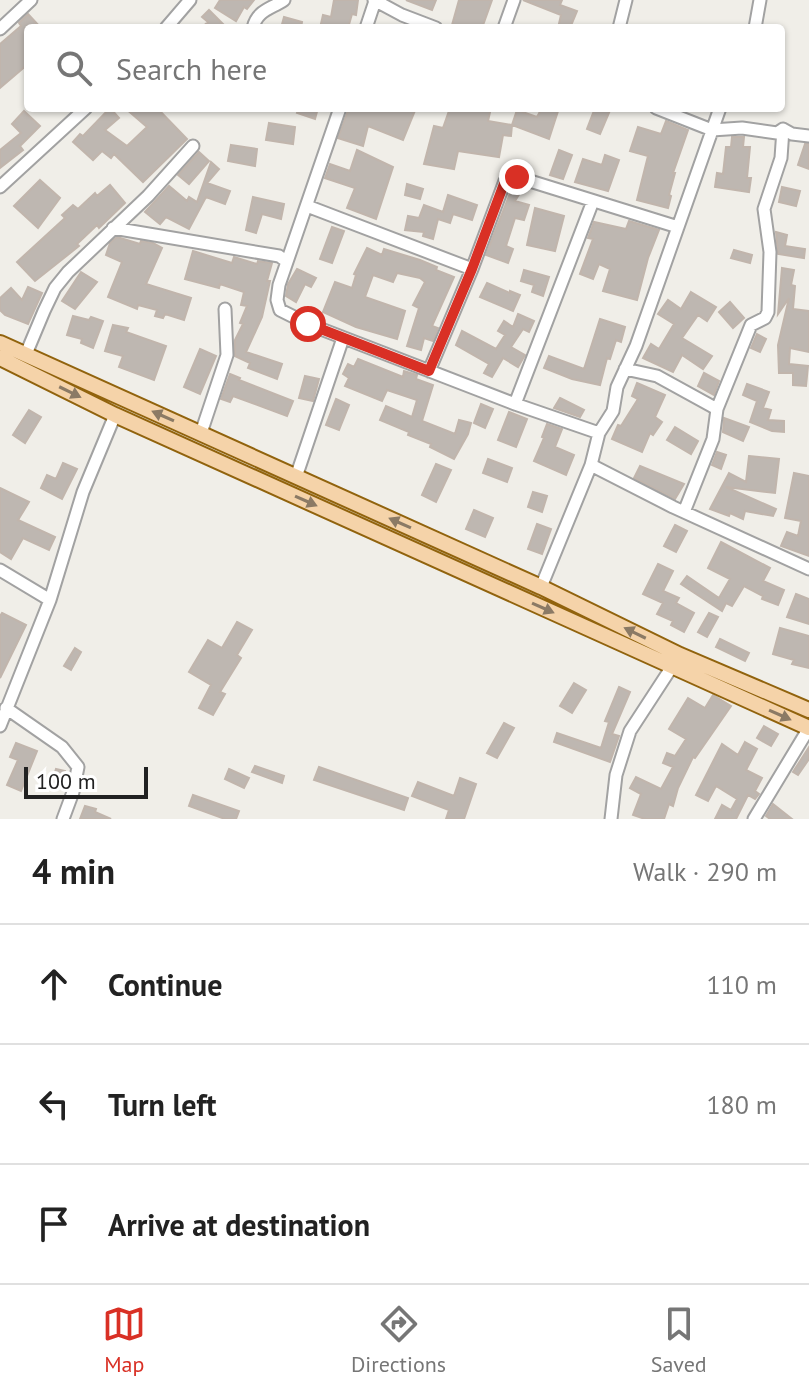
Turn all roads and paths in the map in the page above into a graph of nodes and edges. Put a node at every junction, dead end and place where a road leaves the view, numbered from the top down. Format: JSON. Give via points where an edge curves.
{"nodes":[{"id":1,"x":31,"y":0,"type":"edge"},
{"id":2,"x":190,"y":0,"type":"edge"},
{"id":3,"x":284,"y":0,"type":"edge"},
{"id":4,"x":374,"y":0,"type":"edge"},
{"id":5,"x":514,"y":0,"type":"edge"},
{"id":6,"x":626,"y":0,"type":"edge"},
{"id":7,"x":760,"y":0,"type":"edge"},
{"id":8,"x":169,"y":24,"type":"edge"},
{"id":9,"x":254,"y":24,"type":"edge"},
{"id":10,"x":367,"y":24,"type":"edge"},
{"id":11,"x":426,"y":24,"type":"edge"},
{"id":12,"x":505,"y":24,"type":"edge"},
{"id":13,"x":620,"y":24,"type":"edge"},
{"id":14,"x":756,"y":24,"type":"edge"},
{"id":15,"x":0,"y":29,"type":"edge"},
{"id":16,"x":82,"y":112,"type":"edge"},
{"id":17,"x":339,"y":112,"type":"edge"},
{"id":18,"x":666,"y":112,"type":"edge"},
{"id":19,"x":719,"y":112,"type":"edge"},
{"id":20,"x":783,"y":129,"type":"junction"},
{"id":21,"x":712,"y":130,"type":"junction"},
{"id":22,"x":809,"y":136,"type":"edge"},
{"id":23,"x":193,"y":146,"type":"dead end"},
{"id":24,"x":0,"y":187,"type":"edge"},
{"id":25,"x":593,"y":201,"type":"junction"},
{"id":26,"x":307,"y":206,"type":"junction"},
{"id":27,"x":678,"y":227,"type":"junction"},
{"id":28,"x":113,"y":228,"type":"junction"},
{"id":29,"x":286,"y":261,"type":"junction"},
{"id":30,"x":472,"y":269,"type":"junction"},
{"id":31,"x":225,"y":309,"type":"dead end"},
{"id":32,"x":343,"y":338,"type":"junction"},
{"id":33,"x":0,"y":343,"type":"edge"},
{"id":34,"x":26,"y":354,"type":"junction"},
{"id":35,"x":0,"y":358,"type":"edge"},
{"id":36,"x":625,"y":369,"type":"junction"},
{"id":37,"x":429,"y":371,"type":"junction"},
{"id":38,"x":515,"y":404,"type":"junction"},
{"id":39,"x":717,"y":409,"type":"junction"},
{"id":40,"x":115,"y":415,"type":"junction"},
{"id":41,"x":201,"y":433,"type":"junction"},
{"id":42,"x":599,"y":433,"type":"junction"},
{"id":43,"x":591,"y":465,"type":"junction"},
{"id":44,"x":296,"y":477,"type":"junction"},
{"id":45,"x":684,"y":512,"type":"junction"},
{"id":46,"x":809,"y":569,"type":"edge"},
{"id":47,"x":0,"y":570,"type":"edge"},
{"id":48,"x":541,"y":587,"type":"junction"},
{"id":49,"x":50,"y":600,"type":"junction"},
{"id":50,"x":676,"y":661,"type":"junction"},
{"id":51,"x":6,"y":708,"type":"junction"},
{"id":52,"x":809,"y":710,"type":"edge"},
{"id":53,"x":0,"y":726,"type":"edge"},
{"id":54,"x":809,"y":728,"type":"edge"},
{"id":55,"x":63,"y":819,"type":"edge"},
{"id":56,"x":611,"y":819,"type":"edge"},
{"id":57,"x":754,"y":819,"type":"edge"}],
"edges":[{"from":1,"to":15,"type":"street"},
{"from":2,"to":8,"type":"street"},
{"from":3,"to":9,"type":"street","via":[[264,9]]},
{"from":4,"to":10,"type":"street"},
{"from":4,"to":11,"type":"street"},
{"from":5,"to":12,"type":"street"},
{"from":6,"to":13,"type":"street"},
{"from":7,"to":14,"type":"street"},
{"from":16,"to":24,"type":"street"},
{"from":17,"to":26,"type":"street"},
{"from":18,"to":21,"type":"street"},
{"from":19,"to":21,"type":"street"},
{"from":20,"to":21,"type":"street"},
{"from":20,"to":22,"type":"street"},
{"from":20,"to":39,"type":"street","via":[[781,158],[764,209],[770,252],[768,312],[751,325]]},
{"from":21,"to":27,"type":"street"},
{"from":23,"to":28,"type":"street"},
{"from":25,"to":27,"type":"street"},
{"from":25,"to":30,"type":"street","via":[[510,177]]},
{"from":25,"to":38,"type":"street"},
{"from":26,"to":29,"type":"street"},
{"from":26,"to":30,"type":"street"},
{"from":27,"to":36,"type":"street"},
{"from":28,"to":29,"type":"street"},
{"from":28,"to":34,"type":"street","via":[[55,288]]},
{"from":29,"to":32,"type":"street","via":[[277,300],[280,310]]},
{"from":30,"to":37,"type":"street"},
{"from":31,"to":41,"type":"street","via":[[227,355]]},
{"from":32,"to":37,"type":"street"},
{"from":32,"to":44,"type":"street"},
{"from":33,"to":34,"type":"main road"},
{"from":41,"to":34,"type":"main road","one_way":true},
{"from":35,"to":40,"type":"main road","one_way":true},
{"from":36,"to":39,"type":"street","via":[[657,376]]},
{"from":36,"to":42,"type":"street","via":[[613,411]]},
{"from":37,"to":38,"type":"street"},
{"from":38,"to":42,"type":"street"},
{"from":39,"to":45,"type":"street","via":[[713,439]]},
{"from":40,"to":49,"type":"street","via":[[83,492]]},
{"from":40,"to":50,"type":"main road","one_way":true},
{"from":41,"to":44,"type":"main road"},
{"from":42,"to":43,"type":"street"},
{"from":43,"to":45,"type":"street"},
{"from":43,"to":48,"type":"street"},
{"from":48,"to":44,"type":"main road","one_way":true},
{"from":45,"to":46,"type":"street"},
{"from":47,"to":49,"type":"street"},
{"from":50,"to":48,"type":"main road","one_way":true},
{"from":49,"to":51,"type":"street"},
{"from":50,"to":52,"type":"main road"},
{"from":50,"to":54,"type":"main road","one_way":true},
{"from":50,"to":56,"type":"street","via":[[630,731],[616,775]]},
{"from":51,"to":53,"type":"street"},
{"from":51,"to":55,"type":"street","via":[[62,747],[78,767]]},
{"from":54,"to":57,"type":"street"}]}
